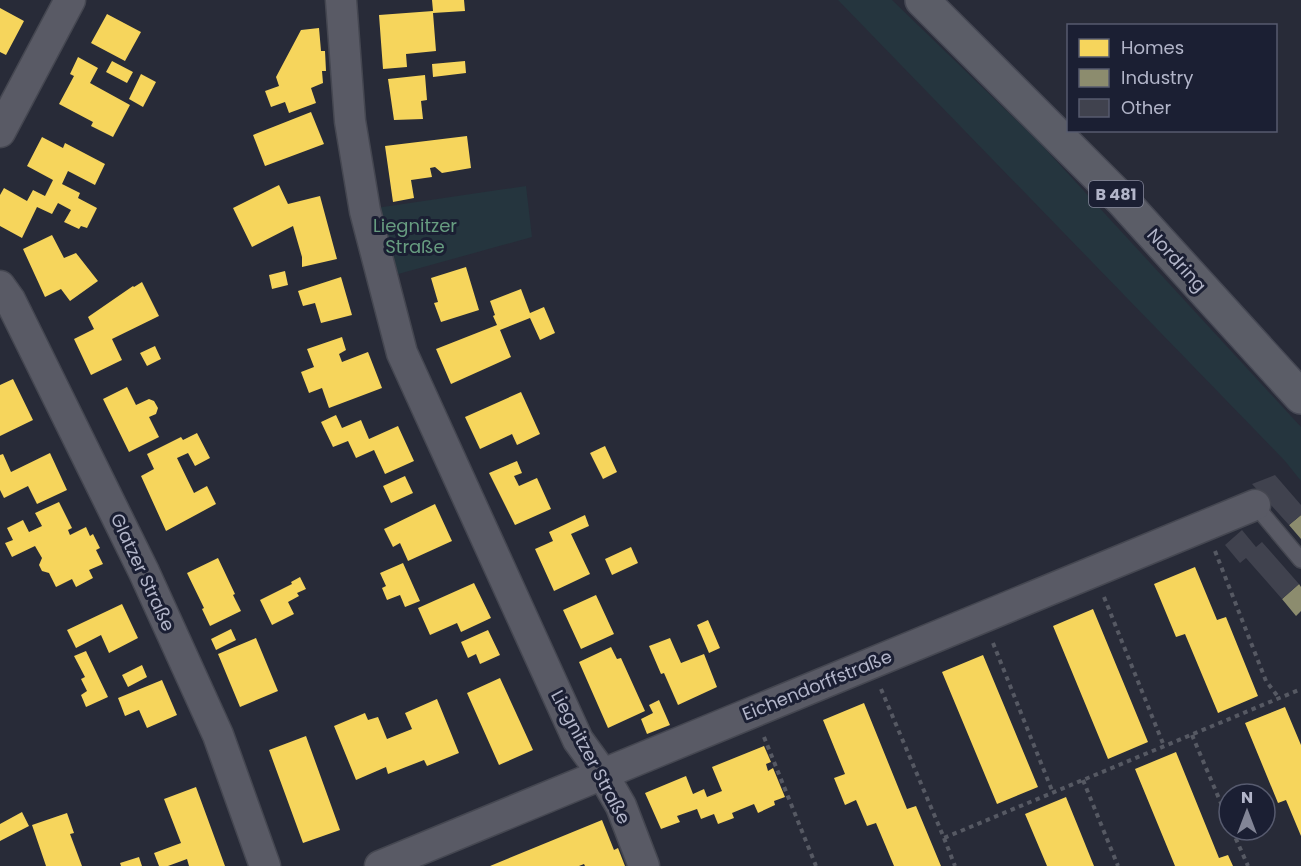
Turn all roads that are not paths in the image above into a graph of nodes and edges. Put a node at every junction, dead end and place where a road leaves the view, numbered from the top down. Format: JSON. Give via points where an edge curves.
{"nodes":[{"id":1,"x":70,"y":0,"type":"edge"},
{"id":2,"x":341,"y":0,"type":"edge"},
{"id":3,"x":922,"y":0,"type":"edge"},
{"id":4,"x":0,"y":132,"type":"edge"},
{"id":5,"x":0,"y":286,"type":"edge"},
{"id":6,"x":1301,"y":397,"type":"edge"},
{"id":7,"x":1255,"y":505,"type":"joint"},
{"id":8,"x":1301,"y":560,"type":"edge"},
{"id":9,"x":602,"y":773,"type":"junction"},
{"id":10,"x":265,"y":866,"type":"edge"},
{"id":11,"x":380,"y":866,"type":"edge"},
{"id":12,"x":644,"y":866,"type":"edge"}],
"edges":[{"from":1,"to":4,"type":"street"},
{"from":2,"to":9,"type":"street","name":"Liegnitzer Straße","via":[[350,121],[365,211],[402,353],[578,740]]},
{"from":3,"to":6,"type":"main road","name":"Nordring","number":"B 481","via":[[1121,199]]},
{"from":5,"to":10,"type":"street","name":"Glatzer Straße","via":[[144,572],[218,735]]},
{"from":7,"to":8,"type":"lane"},
{"from":7,"to":9,"type":"street","name":"Eichendorffstraße"},
{"from":9,"to":11,"type":"street","name":"Eichendorffstraße"},
{"from":9,"to":12,"type":"street","name":"Liegnitzer Straße","via":[[621,806]]}]}
